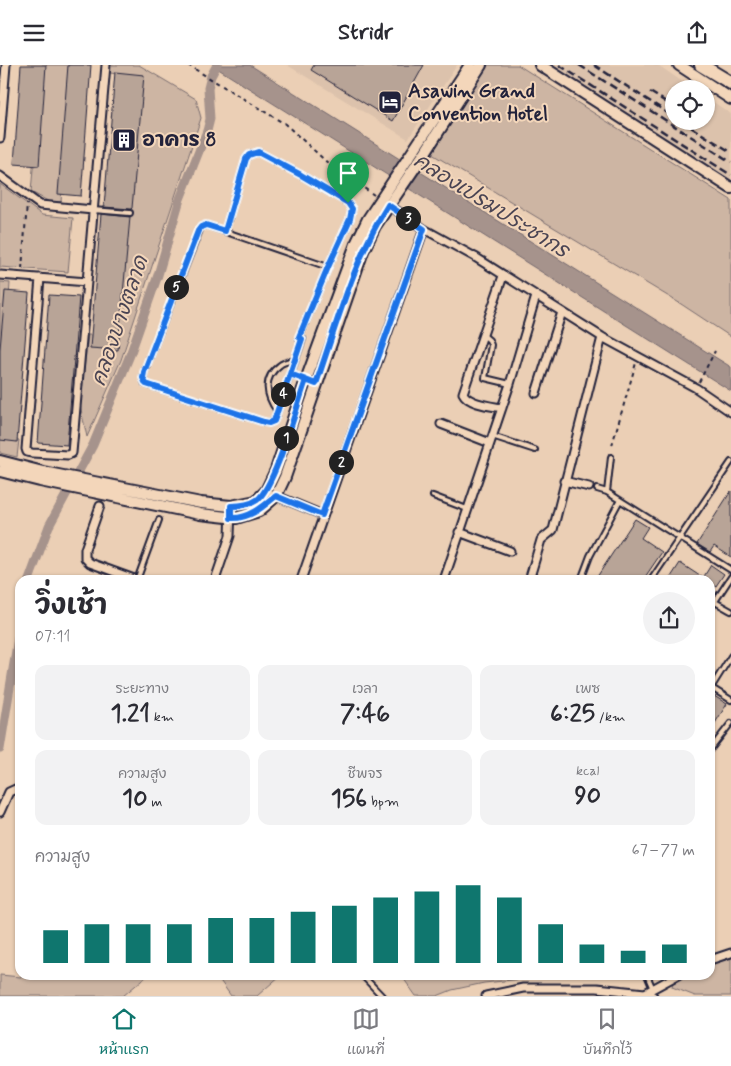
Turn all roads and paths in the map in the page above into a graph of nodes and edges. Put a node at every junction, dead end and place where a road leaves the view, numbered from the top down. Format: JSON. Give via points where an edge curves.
{"nodes":[{"id":1,"x":6,"y":65,"type":"edge"},
{"id":2,"x":106,"y":65,"type":"edge"},
{"id":3,"x":188,"y":65,"type":"edge"},
{"id":4,"x":470,"y":65,"type":"edge"},
{"id":5,"x":481,"y":65,"type":"edge"},
{"id":6,"x":540,"y":65,"type":"edge"},
{"id":7,"x":679,"y":65,"type":"edge"},
{"id":8,"x":701,"y":65,"type":"edge"},
{"id":9,"x":717,"y":65,"type":"edge"},
{"id":10,"x":731,"y":74,"type":"edge"},
{"id":11,"x":731,"y":83,"type":"edge"},
{"id":12,"x":731,"y":99,"type":"edge"},
{"id":13,"x":0,"y":138,"type":"edge"},
{"id":14,"x":422,"y":148,"type":"junction"},
{"id":15,"x":0,"y":176,"type":"edge"},
{"id":16,"x":731,"y":188,"type":"edge"},
{"id":17,"x":28,"y":197,"type":"junction"},
{"id":18,"x":387,"y":199,"type":"junction"},
{"id":19,"x":93,"y":210,"type":"junction"},
{"id":20,"x":130,"y":213,"type":"dead end"},
{"id":21,"x":424,"y":229,"type":"junction"},
{"id":22,"x":225,"y":231,"type":"junction"},
{"id":23,"x":328,"y":267,"type":"junction"},
{"id":24,"x":0,"y":275,"type":"edge"},
{"id":25,"x":504,"y":276,"type":"junction"},
{"id":26,"x":22,"y":277,"type":"junction"},
{"id":27,"x":40,"y":278,"type":"junction"},
{"id":28,"x":87,"y":282,"type":"junction"},
{"id":29,"x":536,"y":296,"type":"junction"},
{"id":30,"x":562,"y":312,"type":"junction"},
{"id":31,"x":482,"y":335,"type":"junction"},
{"id":32,"x":602,"y":337,"type":"junction"},
{"id":33,"x":715,"y":351,"type":"dead end"},
{"id":34,"x":638,"y":356,"type":"junction"},
{"id":35,"x":295,"y":360,"type":"junction"},
{"id":36,"x":290,"y":374,"type":"junction"},
{"id":37,"x":699,"y":381,"type":"dead end"},
{"id":38,"x":311,"y":382,"type":"junction"},
{"id":39,"x":510,"y":384,"type":"junction"},
{"id":40,"x":536,"y":393,"type":"dead end"},
{"id":41,"x":502,"y":408,"type":"junction"},
{"id":42,"x":277,"y":411,"type":"junction"},
{"id":43,"x":731,"y":412,"type":"edge"},
{"id":44,"x":441,"y":424,"type":"dead end"},
{"id":45,"x":491,"y":439,"type":"junction"},
{"id":46,"x":612,"y":445,"type":"dead end"},
{"id":47,"x":535,"y":450,"type":"dead end"},
{"id":48,"x":611,"y":457,"type":"dead end"},
{"id":49,"x":0,"y":461,"type":"edge"},
{"id":50,"x":731,"y":462,"type":"edge"},
{"id":51,"x":0,"y":471,"type":"edge"},
{"id":52,"x":41,"y":477,"type":"junction"},
{"id":53,"x":564,"y":481,"type":"junction"},
{"id":54,"x":589,"y":487,"type":"dead end"},
{"id":55,"x":597,"y":489,"type":"dead end"},
{"id":56,"x":109,"y":490,"type":"junction"},
{"id":57,"x":266,"y":491,"type":"junction"},
{"id":58,"x":607,"y":493,"type":"junction"},
{"id":59,"x":276,"y":496,"type":"junction"},
{"id":60,"x":433,"y":496,"type":"dead end"},
{"id":61,"x":620,"y":500,"type":"junction"},
{"id":62,"x":100,"y":506,"type":"dead end"},
{"id":63,"x":231,"y":506,"type":"junction"},
{"id":64,"x":467,"y":509,"type":"junction"},
{"id":65,"x":322,"y":515,"type":"junction"},
{"id":66,"x":231,"y":518,"type":"junction"},
{"id":67,"x":159,"y":520,"type":"dead end"},
{"id":68,"x":459,"y":532,"type":"junction"},
{"id":69,"x":680,"y":538,"type":"junction"},
{"id":70,"x":510,"y":551,"type":"dead end"},
{"id":71,"x":731,"y":570,"type":"edge"},
{"id":72,"x":123,"y":575,"type":"edge"},
{"id":73,"x":139,"y":575,"type":"edge"},
{"id":74,"x":217,"y":575,"type":"edge"},
{"id":75,"x":303,"y":575,"type":"edge"},
{"id":76,"x":446,"y":575,"type":"edge"},
{"id":77,"x":531,"y":575,"type":"edge"},
{"id":78,"x":583,"y":575,"type":"edge"},
{"id":79,"x":654,"y":575,"type":"edge"},
{"id":80,"x":731,"y":577,"type":"edge"},
{"id":81,"x":715,"y":602,"type":"joint"},
{"id":82,"x":731,"y":611,"type":"edge"},
{"id":83,"x":731,"y":656,"type":"edge"},
{"id":84,"x":715,"y":680,"type":"edge"},
{"id":85,"x":715,"y":691,"type":"edge"},
{"id":86,"x":731,"y":700,"type":"edge"},
{"id":87,"x":731,"y":723,"type":"edge"},
{"id":88,"x":715,"y":743,"type":"edge"},
{"id":89,"x":15,"y":789,"type":"edge"},
{"id":90,"x":0,"y":813,"type":"edge"},
{"id":91,"x":731,"y":953,"type":"edge"},
{"id":92,"x":715,"y":958,"type":"edge"},
{"id":93,"x":367,"y":980,"type":"edge"},
{"id":94,"x":649,"y":980,"type":"edge"},
{"id":95,"x":671,"y":980,"type":"edge"},
{"id":96,"x":653,"y":993,"type":"edge"},
{"id":97,"x":643,"y":995,"type":"edge"},
{"id":98,"x":382,"y":996,"type":"edge"},
{"id":99,"x":486,"y":996,"type":"edge"}],
"edges":[{"from":1,"to":13,"type":"street"},
{"from":2,"to":19,"type":"street"},
{"from":3,"to":18,"type":"path","via":[[285,124],[329,164]]},
{"from":4,"to":14,"type":"street"},
{"from":5,"to":14,"type":"street"},
{"from":6,"to":16,"type":"street"},
{"from":7,"to":12,"type":"street"},
{"from":8,"to":11,"type":"highway"},
{"from":9,"to":10,"type":"highway"},
{"from":14,"to":18,"type":"street"},
{"from":15,"to":17,"type":"street"},
{"from":17,"to":19,"type":"street","via":[[43,206]]},
{"from":17,"to":26,"type":"path"},
{"from":18,"to":21,"type":"street"},
{"from":18,"to":38,"type":"street","via":[[368,219],[356,244]]},
{"from":19,"to":20,"type":"lane"},
{"from":19,"to":28,"type":"street"},
{"from":21,"to":25,"type":"street"},
{"from":21,"to":65,"type":"street"},
{"from":22,"to":23,"type":"lane"},
{"from":22,"to":23,"type":"lane","via":[[246,159],[258,152],[348,203],[352,209]]},
{"from":22,"to":42,"type":"lane","via":[[206,225],[198,231],[143,378],[146,384],[264,422],[274,421]]},
{"from":23,"to":35,"type":"lane","via":[[299,337],[302,339]]},
{"from":24,"to":26,"type":"street"},
{"from":25,"to":29,"type":"street"},
{"from":25,"to":31,"type":"street"},
{"from":26,"to":27,"type":"street"},
{"from":27,"to":28,"type":"street"},
{"from":27,"to":28,"type":"street","via":[[26,449],[32,453],[72,453]]},
{"from":29,"to":30,"type":"street"},
{"from":29,"to":39,"type":"street"},
{"from":30,"to":32,"type":"street"},
{"from":30,"to":40,"type":"street"},
{"from":31,"to":39,"type":"lane","via":[[491,345],[485,378]]},
{"from":31,"to":41,"type":"street","via":[[463,393],[471,401]]},
{"from":32,"to":34,"type":"street"},
{"from":32,"to":53,"type":"street"},
{"from":33,"to":37,"type":"path"},
{"from":34,"to":43,"type":"street","via":[[696,388]]},
{"from":34,"to":46,"type":"path"},
{"from":35,"to":36,"type":"lane"},
{"from":35,"to":42,"type":"lane","via":[[280,364],[272,374],[267,389]]},
{"from":36,"to":38,"type":"lane"},
{"from":36,"to":42,"type":"lane"},
{"from":38,"to":57,"type":"street"},
{"from":38,"to":59,"type":"street"},
{"from":39,"to":41,"type":"street"},
{"from":41,"to":45,"type":"street"},
{"from":44,"to":45,"type":"street"},
{"from":45,"to":47,"type":"lane"},
{"from":45,"to":64,"type":"street"},
{"from":48,"to":58,"type":"lane"},
{"from":49,"to":52,"type":"street"},
{"from":50,"to":69,"type":"lane"},
{"from":51,"to":52,"type":"street"},
{"from":52,"to":56,"type":"street"},
{"from":53,"to":54,"type":"street"},
{"from":53,"to":77,"type":"street","via":[[553,530],[541,539]]},
{"from":55,"to":58,"type":"lane"},
{"from":56,"to":63,"type":"street"},
{"from":56,"to":66,"type":"street","via":[[200,514]]},
{"from":57,"to":59,"type":"street"},
{"from":57,"to":63,"type":"street","via":[[256,501]]},
{"from":58,"to":61,"type":"lane"},
{"from":59,"to":65,"type":"street"},
{"from":59,"to":66,"type":"street","via":[[259,511]]},
{"from":60,"to":64,"type":"lane"},
{"from":61,"to":69,"type":"lane"},
{"from":61,"to":78,"type":"lane"},
{"from":62,"to":72,"type":"street","via":[[85,557],[90,563]]},
{"from":63,"to":66,"type":"street"},
{"from":64,"to":68,"type":"street"},
{"from":65,"to":75,"type":"street"},
{"from":66,"to":74,"type":"street","via":[[230,537]]},
{"from":67,"to":73,"type":"lane"},
{"from":68,"to":70,"type":"street"},
{"from":68,"to":76,"type":"street"},
{"from":69,"to":71,"type":"lane"},
{"from":69,"to":79,"type":"lane"},
{"from":80,"to":81,"type":"lane"},
{"from":81,"to":82,"type":"lane"},
{"from":83,"to":84,"type":"lane"},
{"from":85,"to":86,"type":"lane"},
{"from":87,"to":88,"type":"lane"},
{"from":89,"to":90,"type":"street","via":[[9,792]]},
{"from":91,"to":92,"type":"street"},
{"from":93,"to":98,"type":"lane"},
{"from":94,"to":96,"type":"lane"},
{"from":95,"to":96,"type":"street"},
{"from":96,"to":97,"type":"street"},
{"from":97,"to":99,"type":"street","via":[[597,988],[523,988]]}]}
